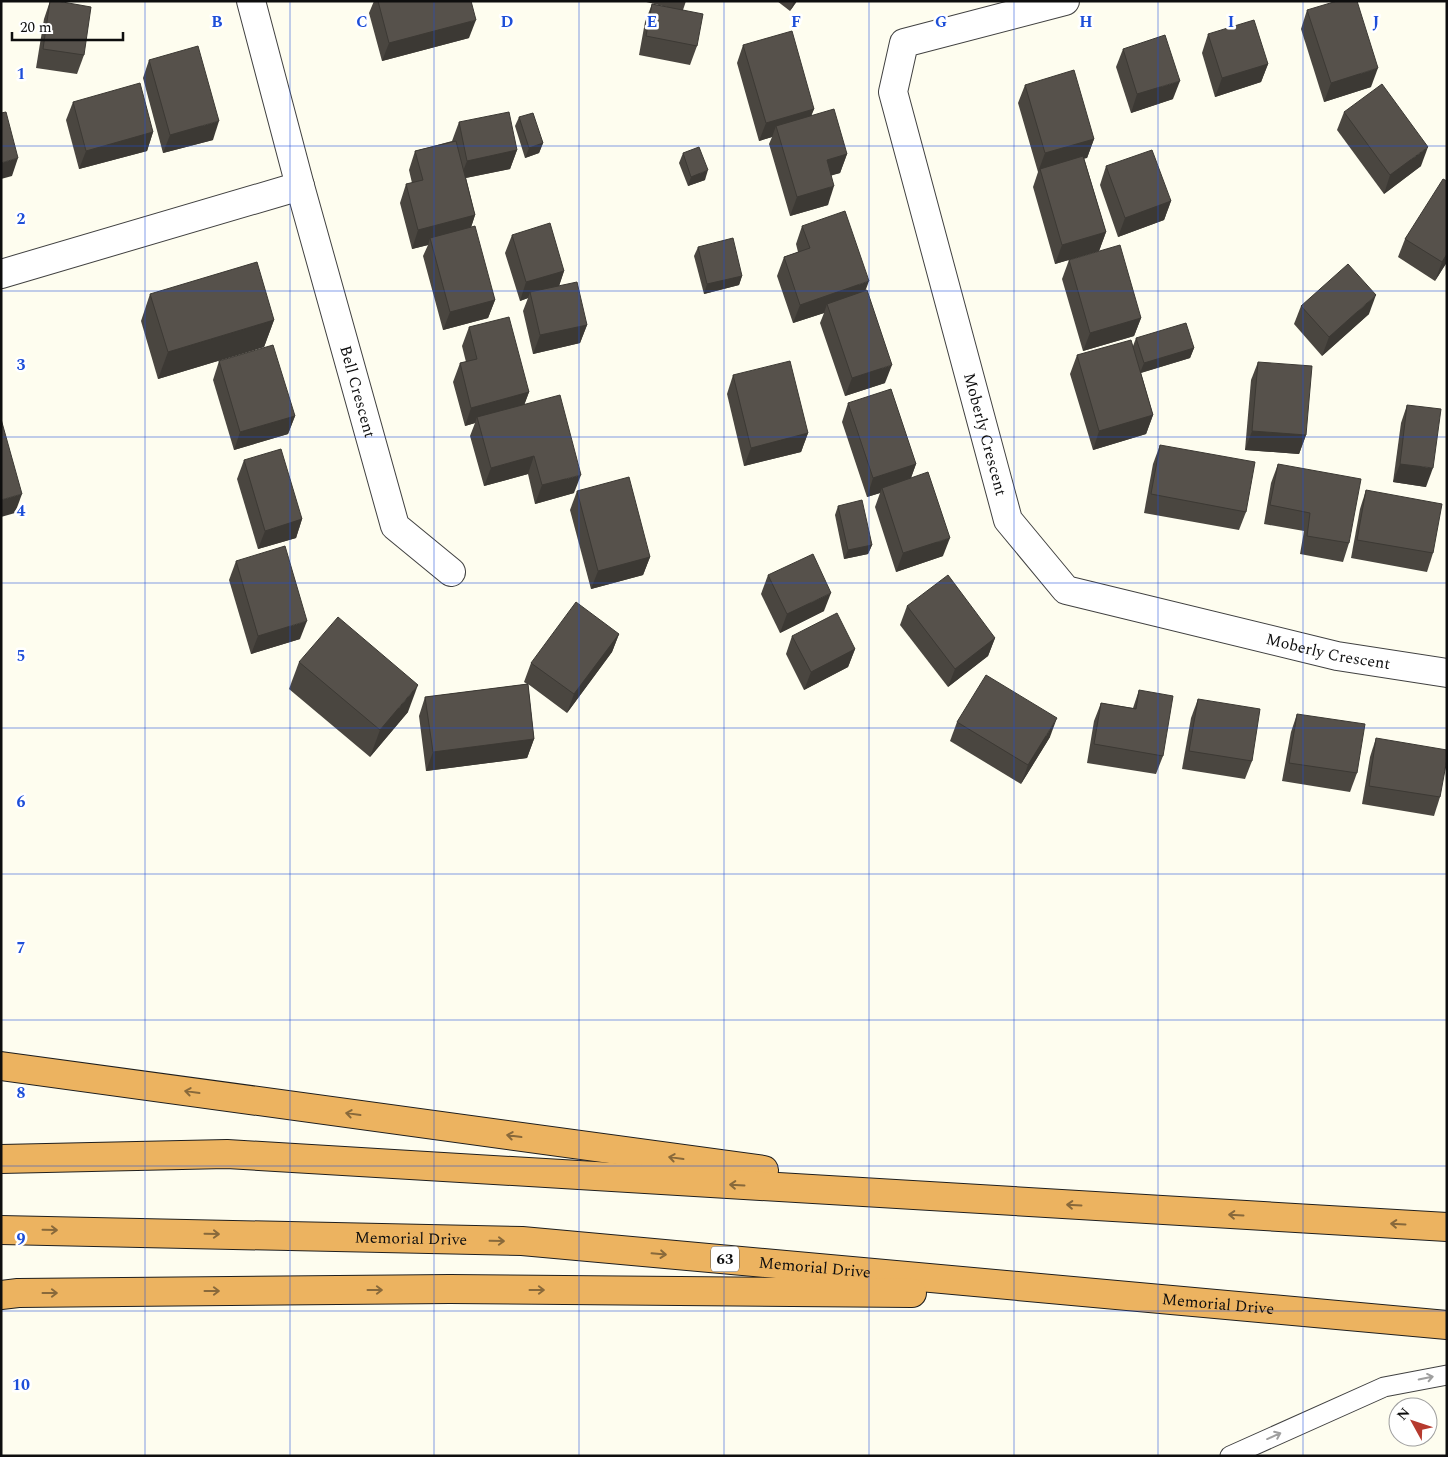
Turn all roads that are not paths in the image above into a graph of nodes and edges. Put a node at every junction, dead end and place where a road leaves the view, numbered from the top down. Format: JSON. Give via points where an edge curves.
{"nodes":[{"id":1,"x":251,"y":1,"type":"edge"},
{"id":2,"x":1064,"y":1,"type":"edge"},
{"id":3,"x":300,"y":186,"type":"junction"},
{"id":4,"x":1,"y":274,"type":"edge"},
{"id":5,"x":451,"y":572,"type":"dead end"},
{"id":6,"x":1447,"y":673,"type":"edge"},
{"id":7,"x":1,"y":1066,"type":"edge"},
{"id":8,"x":1,"y":1160,"type":"edge"},
{"id":9,"x":984,"y":1200,"type":"junction"},
{"id":10,"x":1447,"y":1227,"type":"edge"},
{"id":11,"x":1,"y":1230,"type":"edge"},
{"id":12,"x":1110,"y":1294,"type":"junction"},
{"id":13,"x":1,"y":1295,"type":"edge"},
{"id":14,"x":1447,"y":1325,"type":"edge"},
{"id":15,"x":1447,"y":1375,"type":"edge"},
{"id":16,"x":1230,"y":1456,"type":"edge"}],
"edges":[{"from":1,"to":3,"type":"street","name":"Bell Crescent"},
{"from":2,"to":6,"type":"street","name":"Moberly Crescent","via":[[904,43],[893,92],[1008,520],[1066,590],[1337,656]]},
{"from":3,"to":4,"type":"street"},
{"from":3,"to":5,"type":"street","name":"Bell Crescent","via":[[395,526]]},
{"from":9,"to":7,"type":"highway","one_way":true},
{"from":9,"to":8,"type":"highway","one_way":true,"via":[[227,1154]]},
{"from":10,"to":9,"type":"highway","one_way":true},
{"from":11,"to":12,"type":"highway","name":"Memorial Drive","number":"63","one_way":true,"via":[[522,1241]]},
{"from":13,"to":12,"type":"highway","one_way":true,"via":[[450,1289]]},
{"from":12,"to":14,"type":"highway","name":"Memorial Drive","number":"63"},
{"from":16,"to":15,"type":"lane","one_way":true,"via":[[1384,1387]]}]}
